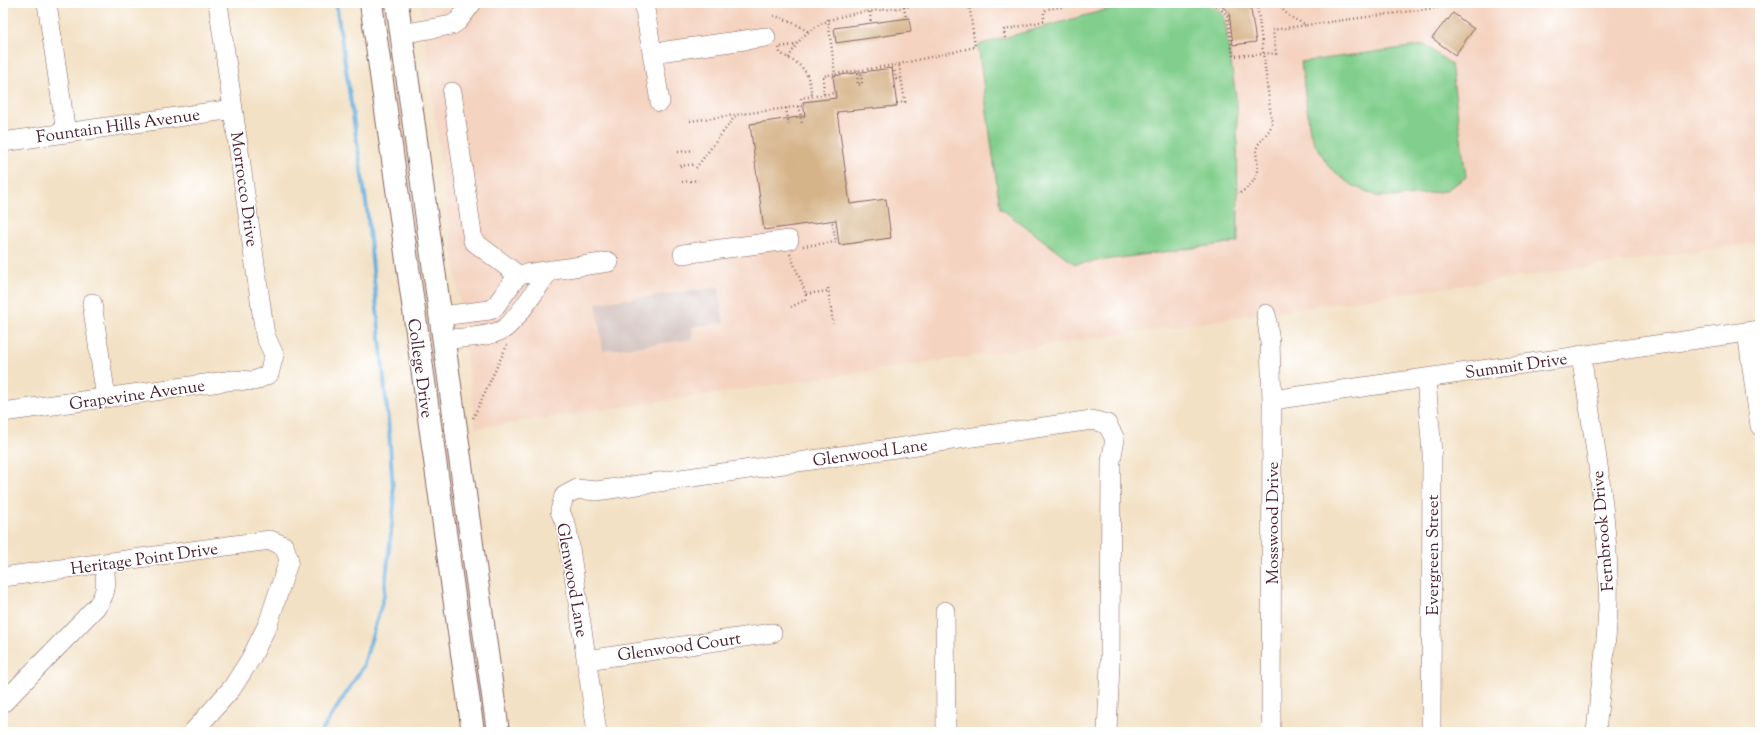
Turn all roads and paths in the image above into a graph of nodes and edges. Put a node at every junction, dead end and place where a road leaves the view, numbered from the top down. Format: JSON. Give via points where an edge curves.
{"nodes":[{"id":1,"x":47,"y":3,"type":"edge"},
{"id":2,"x":218,"y":3,"type":"edge"},
{"id":3,"x":371,"y":3,"type":"edge"},
{"id":4,"x":397,"y":3,"type":"edge"},
{"id":5,"x":472,"y":3,"type":"edge"},
{"id":6,"x":644,"y":3,"type":"edge"},
{"id":7,"x":914,"y":3,"type":"edge"},
{"id":8,"x":969,"y":3,"type":"edge"},
{"id":9,"x":1092,"y":3,"type":"edge"},
{"id":10,"x":1212,"y":3,"type":"edge"},
{"id":11,"x":1257,"y":3,"type":"edge"},
{"id":12,"x":1279,"y":3,"type":"edge"},
{"id":13,"x":1472,"y":3,"type":"edge"},
{"id":14,"x":904,"y":7,"type":"junction"},
{"id":15,"x":870,"y":12,"type":"junction"},
{"id":16,"x":774,"y":16,"type":"dead end"},
{"id":17,"x":906,"y":18,"type":"dead end"},
{"id":18,"x":828,"y":19,"type":"junction"},
{"id":19,"x":871,"y":23,"type":"dead end"},
{"id":20,"x":1307,"y":25,"type":"junction"},
{"id":21,"x":808,"y":32,"type":"junction"},
{"id":22,"x":401,"y":34,"type":"junction"},
{"id":23,"x":766,"y":37,"type":"dead end"},
{"id":24,"x":1005,"y":38,"type":"dead end"},
{"id":25,"x":794,"y":45,"type":"junction"},
{"id":26,"x":652,"y":53,"type":"junction"},
{"id":27,"x":1264,"y":54,"type":"junction"},
{"id":28,"x":789,"y":58,"type":"junction"},
{"id":29,"x":899,"y":64,"type":"junction"},
{"id":30,"x":892,"y":69,"type":"dead end"},
{"id":31,"x":857,"y":70,"type":"junction"},
{"id":32,"x":835,"y":74,"type":"junction"},
{"id":33,"x":863,"y":74,"type":"dead end"},
{"id":34,"x":901,"y":78,"type":"junction"},
{"id":35,"x":452,"y":92,"type":"dead end"},
{"id":36,"x":835,"y":93,"type":"dead end"},
{"id":37,"x":824,"y":94,"type":"junction"},
{"id":38,"x":812,"y":96,"type":"junction"},
{"id":39,"x":660,"y":102,"type":"dead end"},
{"id":40,"x":897,"y":103,"type":"dead end"},
{"id":41,"x":799,"y":106,"type":"junction"},
{"id":42,"x":786,"y":108,"type":"junction"},
{"id":43,"x":233,"y":109,"type":"junction"},
{"id":44,"x":736,"y":115,"type":"junction"},
{"id":45,"x":690,"y":120,"type":"dead end"},
{"id":46,"x":802,"y":124,"type":"dead end"},
{"id":47,"x":789,"y":125,"type":"dead end"},
{"id":48,"x":66,"y":133,"type":"junction"},
{"id":49,"x":3,"y":142,"type":"edge"},
{"id":50,"x":694,"y":150,"type":"dead end"},
{"id":51,"x":678,"y":152,"type":"dead end"},
{"id":52,"x":680,"y":166,"type":"dead end"},
{"id":53,"x":698,"y":180,"type":"dead end"},
{"id":54,"x":682,"y":182,"type":"dead end"},
{"id":55,"x":1240,"y":193,"type":"dead end"},
{"id":56,"x":832,"y":220,"type":"dead end"},
{"id":57,"x":792,"y":245,"type":"junction"},
{"id":58,"x":683,"y":254,"type":"dead end"},
{"id":59,"x":609,"y":262,"type":"dead end"},
{"id":60,"x":550,"y":270,"type":"junction"},
{"id":61,"x":518,"y":275,"type":"junction"},
{"id":62,"x":806,"y":294,"type":"junction"},
{"id":63,"x":92,"y":303,"type":"dead end"},
{"id":64,"x":791,"y":307,"type":"dead end"},
{"id":65,"x":1266,"y":314,"type":"dead end"},
{"id":66,"x":441,"y":316,"type":"junction"},
{"id":67,"x":415,"y":320,"type":"junction"},
{"id":68,"x":833,"y":324,"type":"dead end"},
{"id":69,"x":1753,"y":331,"type":"edge"},
{"id":70,"x":510,"y":339,"type":"dead end"},
{"id":71,"x":444,"y":340,"type":"junction"},
{"id":72,"x":418,"y":343,"type":"junction"},
{"id":73,"x":1581,"y":355,"type":"junction"},
{"id":74,"x":269,"y":374,"type":"joint"},
{"id":75,"x":1426,"y":379,"type":"junction"},
{"id":76,"x":106,"y":398,"type":"junction"},
{"id":77,"x":1272,"y":400,"type":"junction"},
{"id":78,"x":3,"y":412,"type":"edge"},
{"id":79,"x":471,"y":421,"type":"dead end"},
{"id":80,"x":1760,"y":426,"type":"edge"},
{"id":81,"x":104,"y":564,"type":"junction"},
{"id":82,"x":3,"y":577,"type":"edge"},
{"id":83,"x":945,"y":611,"type":"dead end"},
{"id":84,"x":772,"y":633,"type":"dead end"},
{"id":85,"x":587,"y":660,"type":"junction"},
{"id":86,"x":3,"y":703,"type":"edge"},
{"id":87,"x":193,"y":732,"type":"edge"},
{"id":88,"x":473,"y":732,"type":"edge"},
{"id":89,"x":498,"y":732,"type":"edge"},
{"id":90,"x":597,"y":732,"type":"edge"},
{"id":91,"x":946,"y":732,"type":"edge"},
{"id":92,"x":1107,"y":732,"type":"edge"},
{"id":93,"x":1271,"y":732,"type":"edge"},
{"id":94,"x":1431,"y":732,"type":"edge"},
{"id":95,"x":1596,"y":732,"type":"edge"}],
"edges":[{"from":1,"to":48,"type":"street"},
{"from":2,"to":43,"type":"street","name":"Morrocco Drive"},
{"from":3,"to":67,"type":"main road","name":"College Drive"},
{"from":4,"to":22,"type":"main road","name":"College Drive"},
{"from":5,"to":22,"type":"street","via":[[452,25]]},
{"from":6,"to":26,"type":"street"},
{"from":7,"to":14,"type":"path"},
{"from":8,"to":29,"type":"path","via":[[976,47]]},
{"from":9,"to":24,"type":"path","via":[[1047,9],[1044,12],[1044,21],[1004,30]]},
{"from":10,"to":27,"type":"path","via":[[1227,14],[1234,56]]},
{"from":11,"to":27,"type":"path"},
{"from":12,"to":20,"type":"path","via":[[1289,16]]},
{"from":13,"to":20,"type":"path"},
{"from":14,"to":15,"type":"path"},
{"from":14,"to":17,"type":"path"},
{"from":15,"to":18,"type":"path"},
{"from":15,"to":19,"type":"path"},
{"from":16,"to":21,"type":"path","via":[[802,26]]},
{"from":18,"to":21,"type":"path"},
{"from":18,"to":32,"type":"path"},
{"from":20,"to":27,"type":"path","via":[[1273,30],[1276,54]]},
{"from":21,"to":25,"type":"path"},
{"from":22,"to":66,"type":"main road","name":"College Drive"},
{"from":23,"to":26,"type":"street"},
{"from":25,"to":28,"type":"path"},
{"from":25,"to":28,"type":"path","via":[[779,46],[780,53]]},
{"from":26,"to":39,"type":"street"},
{"from":27,"to":55,"type":"path","via":[[1272,124],[1270,131],[1256,149],[1257,173],[1254,180]]},
{"from":28,"to":38,"type":"path","via":[[808,74]]},
{"from":29,"to":31,"type":"path"},
{"from":29,"to":34,"type":"path"},
{"from":30,"to":34,"type":"path","via":[[896,79]]},
{"from":31,"to":32,"type":"path"},
{"from":31,"to":33,"type":"path","via":[[858,85],[862,84]]},
{"from":32,"to":37,"type":"path","via":[[823,76]]},
{"from":34,"to":40,"type":"path","via":[[904,102]]},
{"from":35,"to":61,"type":"street","via":[[473,241]]},
{"from":36,"to":37,"type":"path"},
{"from":37,"to":38,"type":"path"},
{"from":38,"to":41,"type":"path","via":[[801,98],[802,106]]},
{"from":41,"to":42,"type":"path"},
{"from":41,"to":46,"type":"path"},
{"from":42,"to":44,"type":"path"},
{"from":42,"to":47,"type":"path"},
{"from":43,"to":48,"type":"street","name":"Fountain Hills Avenue"},
{"from":43,"to":74,"type":"street","name":"Morrocco Drive","via":[[266,336],[274,355]]},
{"from":44,"to":45,"type":"path"},
{"from":44,"to":52,"type":"path","via":[[696,166]]},
{"from":48,"to":49,"type":"street","name":"Fountain Hills Avenue"},
{"from":50,"to":51,"type":"path"},
{"from":53,"to":54,"type":"path"},
{"from":56,"to":57,"type":"path","via":[[836,242]]},
{"from":57,"to":58,"type":"street"},
{"from":57,"to":62,"type":"path"},
{"from":59,"to":60,"type":"street"},
{"from":60,"to":61,"type":"street"},
{"from":60,"to":71,"type":"street","via":[[503,330]]},
{"from":61,"to":66,"type":"street","via":[[494,308]]},
{"from":62,"to":64,"type":"path","via":[[805,300]]},
{"from":62,"to":68,"type":"path","via":[[828,290]]},
{"from":63,"to":76,"type":"street"},
{"from":65,"to":77,"type":"street","name":"Mosswood Drive","via":[[1270,342]]},
{"from":66,"to":67,"type":"main road"},
{"from":66,"to":71,"type":"main road","name":"College Drive"},
{"from":67,"to":72,"type":"main road","name":"College Drive"},
{"from":69,"to":73,"type":"street","name":"Summit Drive"},
{"from":69,"to":80,"type":"street"},
{"from":70,"to":79,"type":"path"},
{"from":71,"to":72,"type":"main road"},
{"from":71,"to":89,"type":"main road","name":"College Drive"},
{"from":72,"to":88,"type":"main road","name":"College Drive"},
{"from":73,"to":75,"type":"street","name":"Summit Drive"},
{"from":73,"to":95,"type":"street","name":"Fernbrook Drive","via":[[1603,502],[1608,569],[1608,607]]},
{"from":74,"to":76,"type":"street","name":"Grapevine Avenue","via":[[254,381],[234,380]]},
{"from":75,"to":77,"type":"street","name":"Summit Drive"},
{"from":75,"to":94,"type":"street","name":"Evergreen Street","via":[[1432,453]]},
{"from":76,"to":78,"type":"street","name":"Grapevine Avenue"},
{"from":77,"to":93,"type":"street","name":"Mosswood Drive"},
{"from":81,"to":82,"type":"street","name":"Heritage Point Drive"},
{"from":81,"to":86,"type":"street","via":[[105,594],[98,605]]},
{"from":81,"to":87,"type":"street","name":"Heritage Point Drive","via":[[270,540],[284,546],[289,560],[268,624],[232,688]]},
{"from":83,"to":91,"type":"street"},
{"from":84,"to":85,"type":"street","name":"Glenwood Court"},
{"from":85,"to":90,"type":"street","name":"Glenwood Lane"},
{"from":85,"to":92,"type":"street","name":"Glenwood Lane","via":[[567,528],[560,511],[564,496],[577,489],[596,491],[1092,420],[1106,424],[1115,440],[1111,461],[1110,665]]}]}
